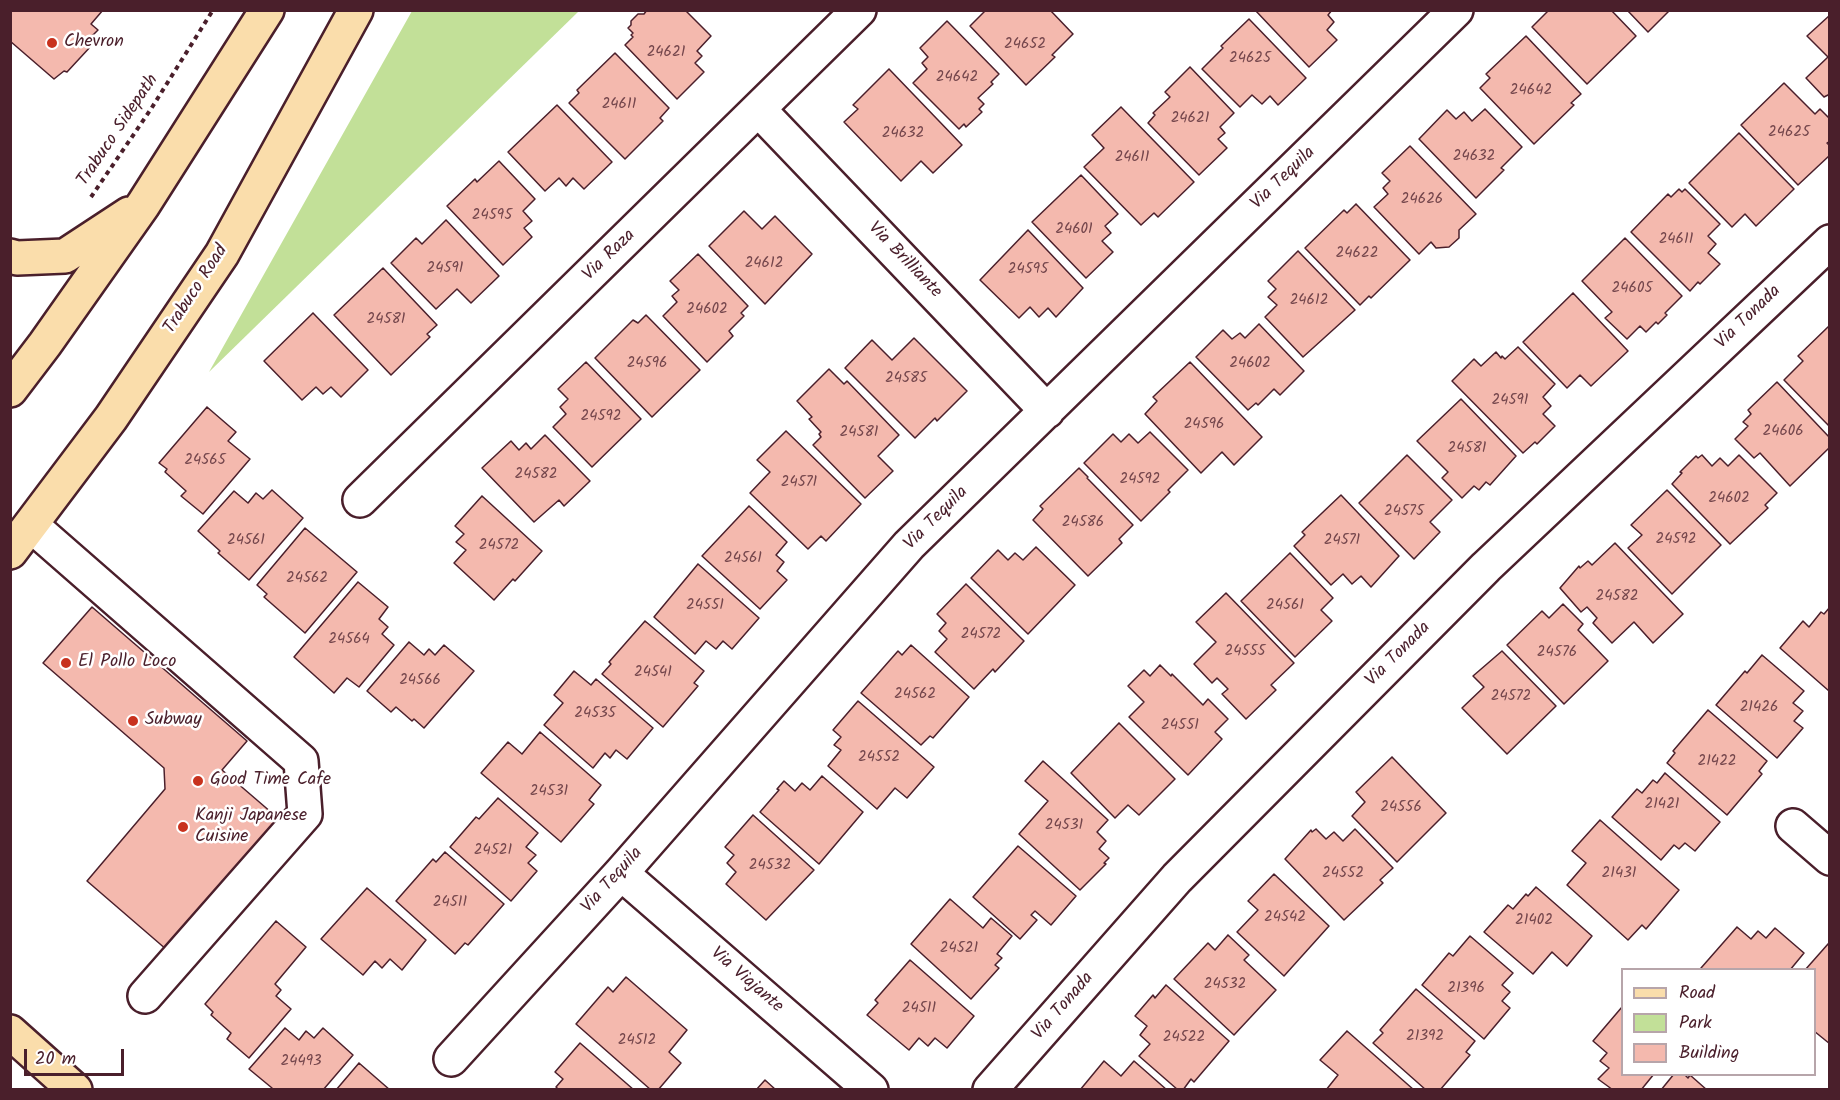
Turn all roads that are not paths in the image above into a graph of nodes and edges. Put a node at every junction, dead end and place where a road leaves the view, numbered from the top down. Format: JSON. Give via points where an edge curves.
{"nodes":[{"id":1,"x":267,"y":10,"type":"edge"},
{"id":2,"x":356,"y":10,"type":"edge"},
{"id":3,"x":859,"y":10,"type":"edge"},
{"id":4,"x":1456,"y":10,"type":"edge"},
{"id":5,"x":759,"y":110,"type":"junction"},
{"id":6,"x":143,"y":205,"type":"junction"},
{"id":7,"x":1826,"y":251,"type":"edge"},
{"id":8,"x":10,"y":256,"type":"edge"},
{"id":9,"x":10,"y":390,"type":"edge"},
{"id":10,"x":1047,"y":411,"type":"junction"},
{"id":11,"x":360,"y":500,"type":"dead end"},
{"id":12,"x":31,"y":525,"type":"junction"},
{"id":13,"x":10,"y":552,"type":"edge"},
{"id":14,"x":1793,"y":826,"type":"dead end"},
{"id":15,"x":1830,"y":858,"type":"edge"},
{"id":16,"x":621,"y":873,"type":"junction"},
{"id":17,"x":145,"y":996,"type":"dead end"},
{"id":18,"x":10,"y":1032,"type":"edge"},
{"id":19,"x":451,"y":1059,"type":"dead end"},
{"id":20,"x":75,"y":1089,"type":"edge"},
{"id":21,"x":871,"y":1089,"type":"edge"},
{"id":22,"x":990,"y":1089,"type":"edge"}],
"edges":[{"from":1,"to":6,"type":"main road"},
{"from":2,"to":12,"type":"main road","name":"Trabuco Road","via":[[222,254],[111,418]]},
{"from":3,"to":5,"type":"street","name":"Via Raza"},
{"from":4,"to":10,"type":"street","name":"Via Tequila"},
{"from":5,"to":10,"type":"street","name":"Via Brilliante"},
{"from":5,"to":11,"type":"street","name":"Via Raza"},
{"from":6,"to":8,"type":"main road","via":[[65,256]]},
{"from":6,"to":9,"type":"main road"},
{"from":7,"to":22,"type":"street","name":"Via Tonada","via":[[1486,567],[1177,878]]},
{"from":10,"to":16,"type":"street","name":"Via Tequila","via":[[909,545]]},
{"from":12,"to":13,"type":"main road","name":"Trabuco Road"},
{"from":12,"to":17,"type":"street","via":[[302,761],[305,814]]},
{"from":14,"to":15,"type":"street"},
{"from":16,"to":19,"type":"street","name":"Via Tequila"},
{"from":16,"to":21,"type":"street","name":"Via Viajante"},
{"from":18,"to":20,"type":"main road"}]}
